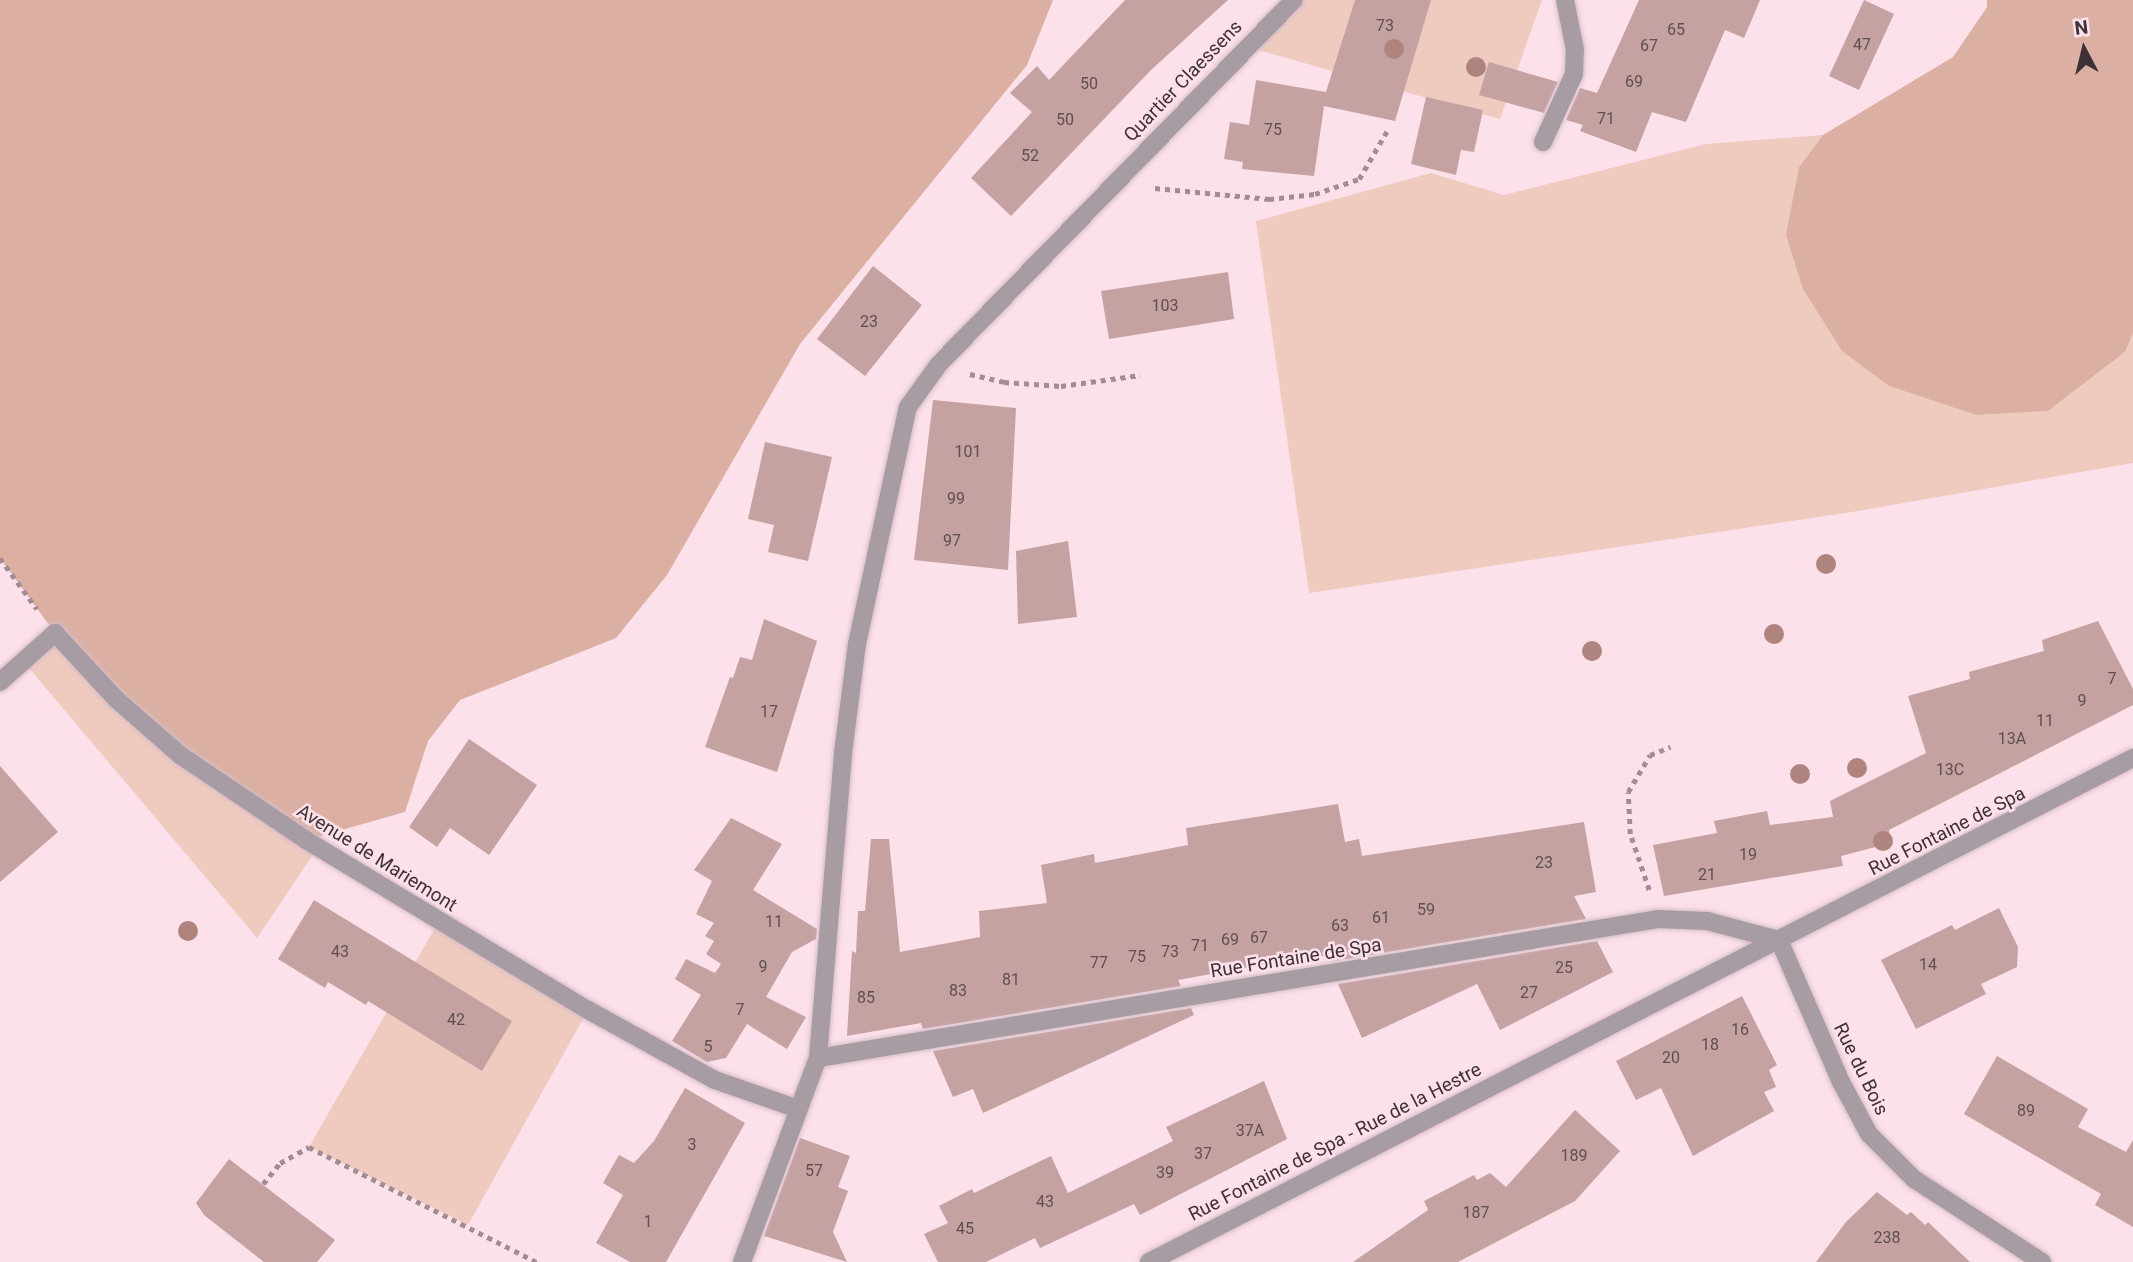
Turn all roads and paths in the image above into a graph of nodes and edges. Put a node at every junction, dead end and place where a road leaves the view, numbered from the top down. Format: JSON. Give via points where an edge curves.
{"nodes":[{"id":1,"x":1294,"y":0,"type":"edge"},
{"id":2,"x":1565,"y":0,"type":"edge"},
{"id":3,"x":1387,"y":131,"type":"dead end"},
{"id":4,"x":1544,"y":142,"type":"dead end"},
{"id":5,"x":1103,"y":194,"type":"junction"},
{"id":6,"x":939,"y":364,"type":"junction"},
{"id":7,"x":1140,"y":375,"type":"dead end"},
{"id":8,"x":0,"y":558,"type":"edge"},
{"id":9,"x":55,"y":633,"type":"junction"},
{"id":10,"x":0,"y":682,"type":"edge"},
{"id":11,"x":1670,"y":747,"type":"dead end"},
{"id":12,"x":2133,"y":758,"type":"edge"},
{"id":13,"x":1653,"y":900,"type":"dead end"},
{"id":14,"x":1779,"y":940,"type":"junction"},
{"id":15,"x":818,"y":1058,"type":"junction"},
{"id":16,"x":1540,"y":1059,"type":"joint"},
{"id":17,"x":796,"y":1108,"type":"junction"},
{"id":18,"x":263,"y":1184,"type":"dead end"},
{"id":19,"x":537,"y":1262,"type":"edge"},
{"id":20,"x":742,"y":1262,"type":"edge"},
{"id":21,"x":1149,"y":1262,"type":"edge"},
{"id":22,"x":2042,"y":1262,"type":"edge"}],
"edges":[{"from":1,"to":5,"type":"street","name":"Quartier Claessens"},
{"from":2,"to":4,"type":"street","via":[[1575,50],[1574,74]]},
{"from":3,"to":5,"type":"path","via":[[1359,178],[1315,194],[1269,199],[1136,184]]},
{"from":5,"to":6,"type":"street","name":"Quartier Claessens"},
{"from":6,"to":7,"type":"path","via":[[979,377],[1061,386]]},
{"from":6,"to":15,"type":"street","name":"Quartier Claessens","via":[[916,391],[903,420],[857,645],[843,753]]},
{"from":8,"to":9,"type":"path"},
{"from":9,"to":10,"type":"street"},
{"from":9,"to":17,"type":"street","name":"Avenue de Mariemont","via":[[117,700],[180,755],[306,840],[588,1010],[715,1080]]},
{"from":11,"to":13,"type":"path","via":[[1650,755],[1628,792],[1630,834]]},
{"from":12,"to":14,"type":"street","name":"Rue Fontaine de Spa"},
{"from":14,"to":15,"type":"street","name":"Rue Fontaine de Spa","via":[[1707,921],[1658,919]]},
{"from":14,"to":16,"type":"street","name":"Rue Fontaine de Spa"},
{"from":14,"to":22,"type":"street","name":"Rue du Bois","via":[[1857,1115],[1875,1141],[1914,1179]]},
{"from":15,"to":17,"type":"street","name":"Quartier Claessens"},
{"from":16,"to":21,"type":"street","name":"Rue Fontaine de Spa - Rue de la Hestre"},
{"from":17,"to":20,"type":"street","name":"Quartier Claessens"},
{"from":18,"to":19,"type":"path","via":[[280,1163],[309,1147]]}]}
